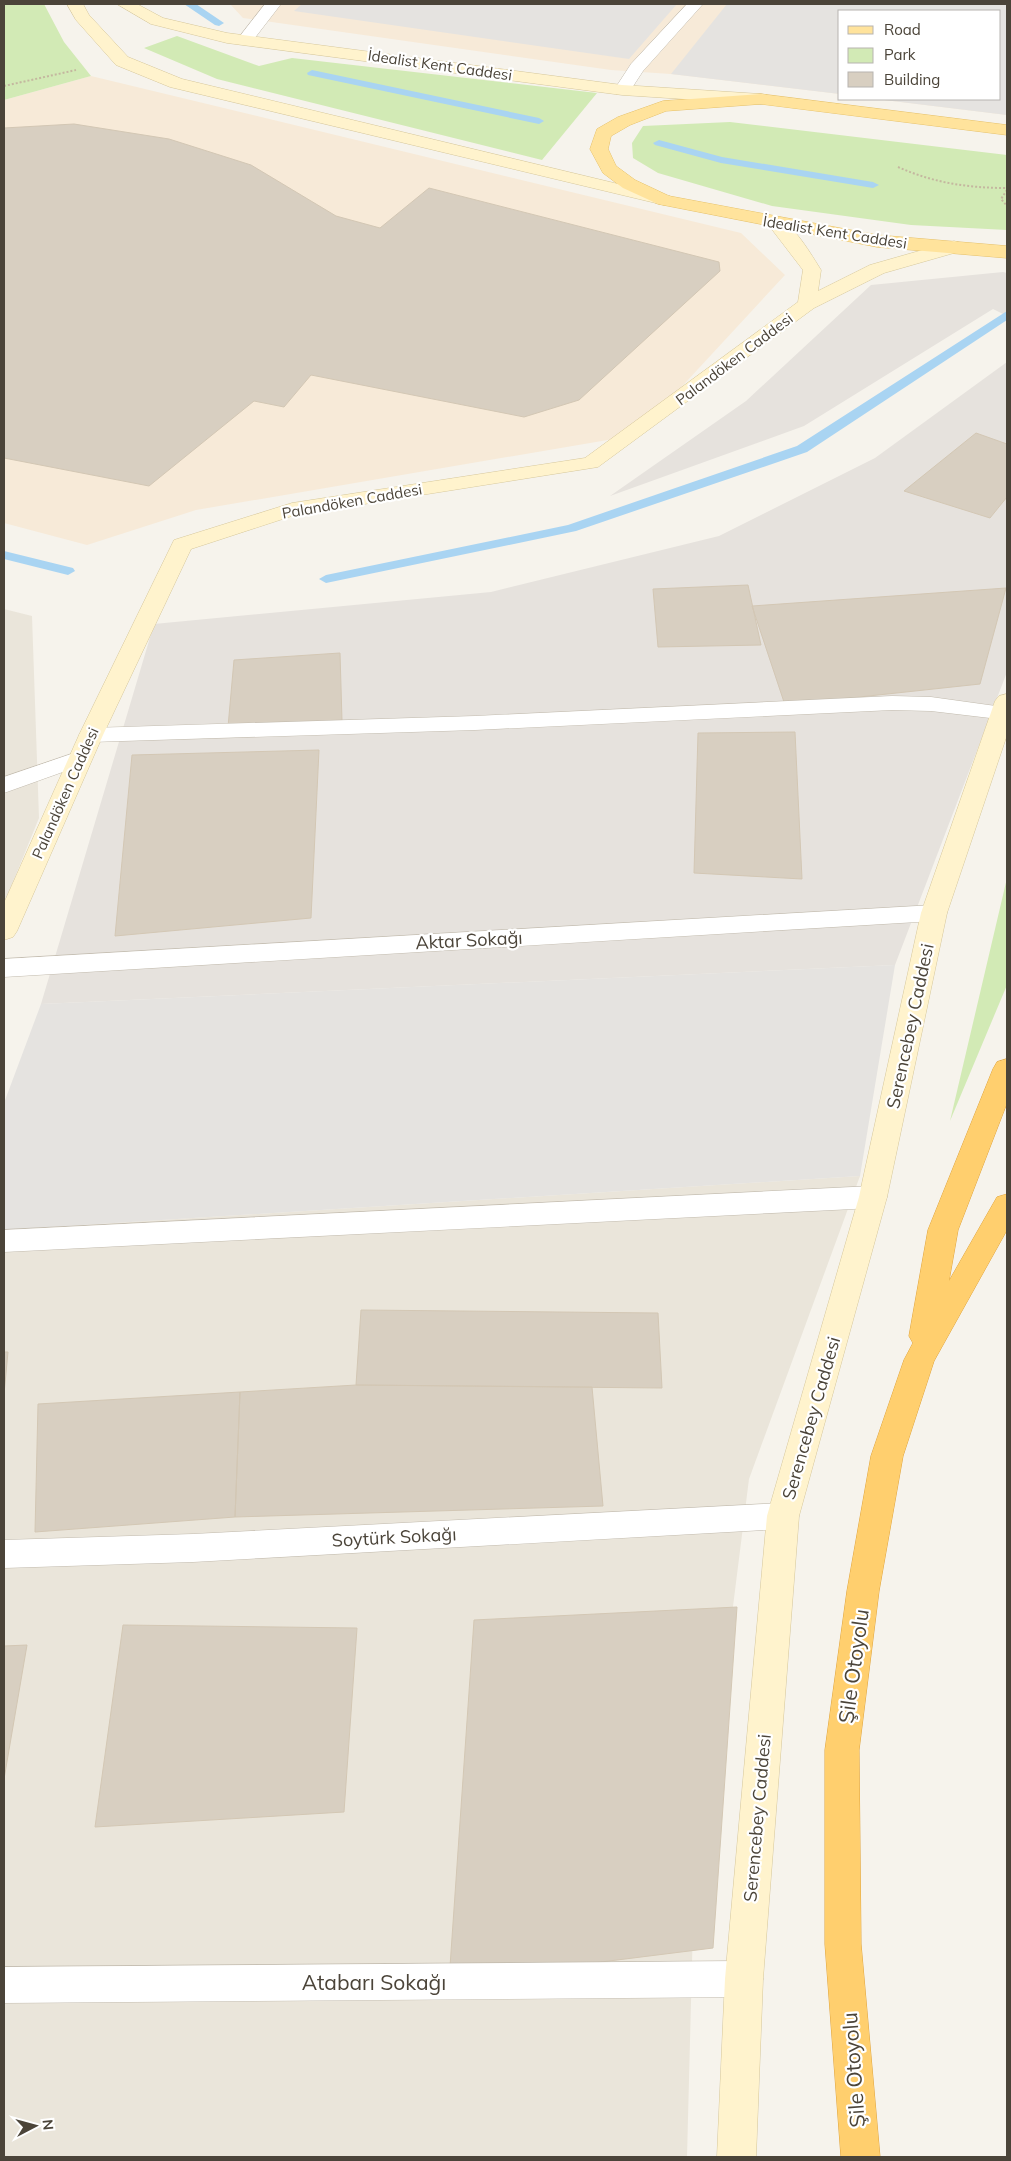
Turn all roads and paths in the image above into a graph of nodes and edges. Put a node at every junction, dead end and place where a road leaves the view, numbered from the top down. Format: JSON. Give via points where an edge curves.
{"nodes":[{"id":1,"x":75,"y":4,"type":"edge"},
{"id":2,"x":126,"y":4,"type":"edge"},
{"id":3,"x":273,"y":4,"type":"edge"},
{"id":4,"x":695,"y":4,"type":"edge"},
{"id":5,"x":245,"y":40,"type":"junction"},
{"id":6,"x":121,"y":60,"type":"junction"},
{"id":7,"x":4,"y":86,"type":"edge"},
{"id":8,"x":622,"y":90,"type":"junction"},
{"id":9,"x":761,"y":99,"type":"junction"},
{"id":10,"x":1007,"y":130,"type":"edge"},
{"id":11,"x":898,"y":167,"type":"dead end"},
{"id":12,"x":1007,"y":189,"type":"edge"},
{"id":13,"x":664,"y":200,"type":"junction"},
{"id":14,"x":1007,"y":206,"type":"edge"},
{"id":15,"x":776,"y":223,"type":"junction"},
{"id":16,"x":954,"y":247,"type":"junction"},
{"id":17,"x":1007,"y":252,"type":"edge"},
{"id":18,"x":807,"y":304,"type":"junction"},
{"id":19,"x":1005,"y":708,"type":"edge"},
{"id":20,"x":91,"y":735,"type":"junction"},
{"id":21,"x":80,"y":758,"type":"junction"},
{"id":22,"x":4,"y":784,"type":"edge"},
{"id":23,"x":934,"y":913,"type":"junction"},
{"id":24,"x":4,"y":931,"type":"edge"},
{"id":25,"x":4,"y":968,"type":"edge"},
{"id":26,"x":1007,"y":1069,"type":"edge"},
{"id":27,"x":873,"y":1197,"type":"junction"},
{"id":28,"x":1007,"y":1204,"type":"edge"},
{"id":29,"x":4,"y":1242,"type":"edge"},
{"id":30,"x":919,"y":1360,"type":"junction"},
{"id":31,"x":783,"y":1516,"type":"junction"},
{"id":32,"x":4,"y":1554,"type":"edge"},
{"id":33,"x":744,"y":1979,"type":"junction"},
{"id":34,"x":4,"y":1985,"type":"edge"},
{"id":35,"x":736,"y":2157,"type":"edge"},
{"id":36,"x":860,"y":2157,"type":"edge"}],
"edges":[{"from":1,"to":6,"type":"street","name":"İdealist Kent Caddesi","via":[[82,17]]},
{"from":2,"to":5,"type":"street","name":"İdealist Kent Caddesi","via":[[157,21]]},
{"from":3,"to":5,"type":"street"},
{"from":4,"to":8,"type":"street","via":[[637,68]]},
{"from":5,"to":8,"type":"street","name":"İdealist Kent Caddesi"},
{"from":6,"to":7,"type":"path"},
{"from":6,"to":13,"type":"street","name":"İdealist Kent Caddesi","via":[[176,83]]},
{"from":8,"to":9,"type":"street","name":"İdealist Kent Caddesi"},
{"from":9,"to":10,"type":"main road","name":"İdealist Kent Caddesi"},
{"from":9,"to":13,"type":"main road","name":"İdealist Kent Caddesi","via":[[663,106],[624,121],[604,133],[598,149],[609,169],[629,184]]},
{"from":11,"to":12,"type":"path","via":[[924,180],[962,188]]},
{"from":12,"to":14,"type":"path","via":[[1001,199]]},
{"from":13,"to":15,"type":"main road","name":"İdealist Kent Caddesi"},
{"from":15,"to":16,"type":"main road","name":"İdealist Kent Caddesi","via":[[877,241]]},
{"from":15,"to":18,"type":"street","via":[[812,270]]},
{"from":16,"to":17,"type":"main road","name":"İdealist Kent Caddesi"},
{"from":16,"to":18,"type":"street","name":"Palandöken Caddesi","via":[[877,269]]},
{"from":18,"to":20,"type":"street","name":"Palandöken Caddesi","via":[[592,463],[292,508],[182,544]]},
{"from":19,"to":20,"type":"street","via":[[892,703],[475,723]]},
{"from":19,"to":23,"type":"street","name":"Serencebey Caddesi"},
{"from":20,"to":21,"type":"street","name":"Palandöken Caddesi"},
{"from":21,"to":22,"type":"street"},
{"from":21,"to":24,"type":"street","name":"Palandöken Caddesi"},
{"from":23,"to":25,"type":"street","name":"Aktar Sokağı"},
{"from":23,"to":27,"type":"street","name":"Serencebey Caddesi"},
{"from":26,"to":30,"type":"highway","via":[[943,1230]]},
{"from":27,"to":29,"type":"street"},
{"from":27,"to":31,"type":"street","name":"Serencebey Caddesi"},
{"from":28,"to":30,"type":"highway","name":"Şile Otoyolu"},
{"from":30,"to":36,"type":"highway","name":"Şile Otoyolu","via":[[887,1456],[863,1592],[842,1750],[844,1944]]},
{"from":31,"to":32,"type":"street","name":"Soytürk Sokağı","via":[[192,1548]]},
{"from":31,"to":33,"type":"street","name":"Serencebey Caddesi"},
{"from":33,"to":34,"type":"street","name":"Atabarı Sokağı"},
{"from":33,"to":35,"type":"street","name":"Serencebey Caddesi"}]}
